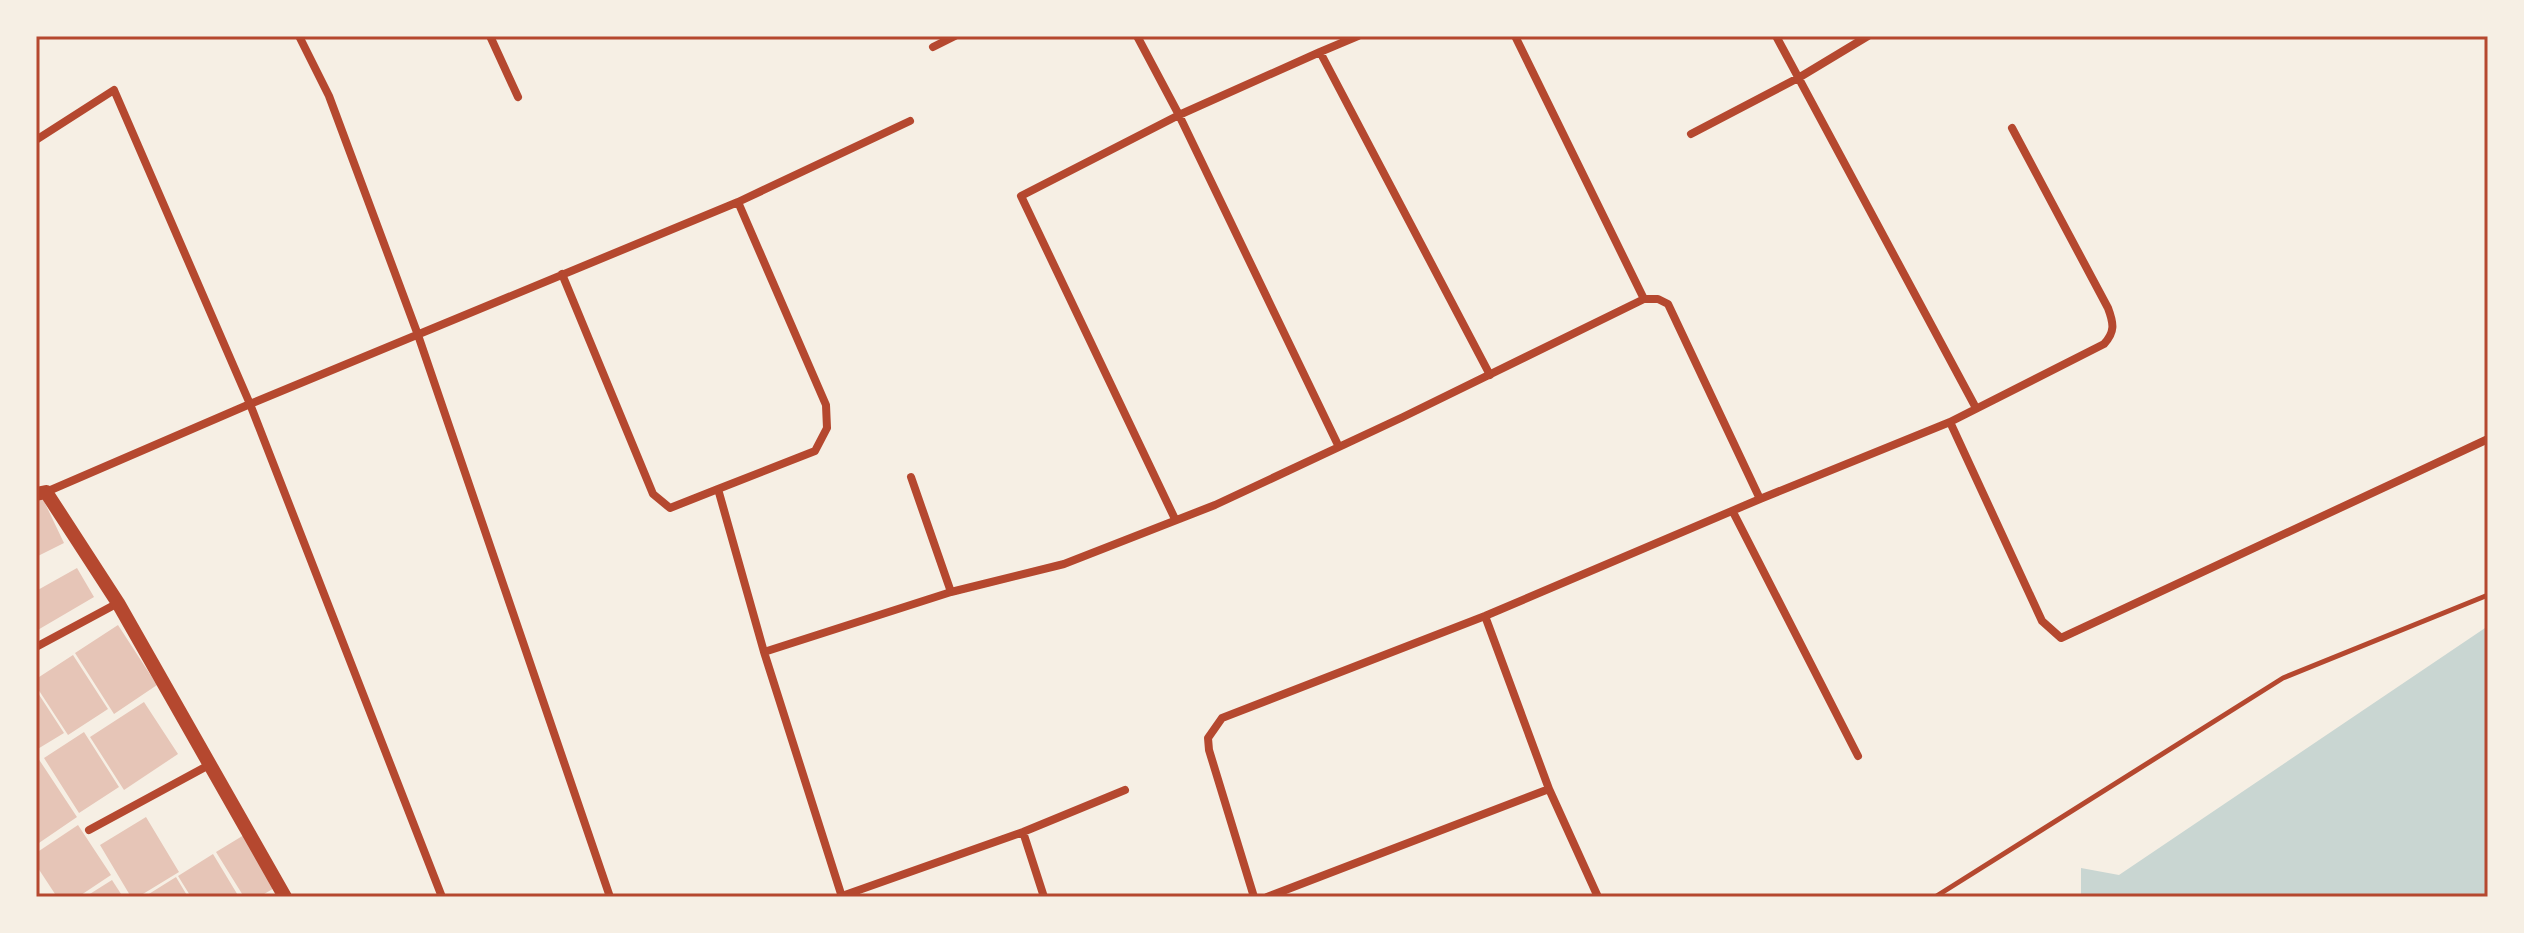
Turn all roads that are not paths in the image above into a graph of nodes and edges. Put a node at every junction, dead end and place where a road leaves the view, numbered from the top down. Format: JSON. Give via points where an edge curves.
{"nodes":[{"id":1,"x":299,"y":36,"type":"edge"},
{"id":2,"x":490,"y":36,"type":"edge"},
{"id":3,"x":955,"y":36,"type":"edge"},
{"id":4,"x":1137,"y":36,"type":"edge"},
{"id":5,"x":1358,"y":36,"type":"edge"},
{"id":6,"x":1515,"y":36,"type":"edge"},
{"id":7,"x":1776,"y":36,"type":"edge"},
{"id":8,"x":1868,"y":36,"type":"edge"},
{"id":9,"x":933,"y":47,"type":"dead end"},
{"id":10,"x":1320,"y":52,"type":"junction"},
{"id":11,"x":1800,"y":77,"type":"junction"},
{"id":12,"x":518,"y":97,"type":"dead end"},
{"id":13,"x":1179,"y":115,"type":"junction"},
{"id":14,"x":910,"y":121,"type":"dead end"},
{"id":15,"x":2012,"y":128,"type":"dead end"},
{"id":16,"x":1691,"y":134,"type":"dead end"},
{"id":17,"x":36,"y":140,"type":"edge"},
{"id":18,"x":738,"y":202,"type":"junction"},
{"id":19,"x":562,"y":274,"type":"junction"},
{"id":20,"x":1644,"y":299,"type":"junction"},
{"id":21,"x":418,"y":335,"type":"junction"},
{"id":22,"x":1490,"y":375,"type":"junction"},
{"id":23,"x":250,"y":404,"type":"junction"},
{"id":24,"x":1976,"y":408,"type":"junction"},
{"id":25,"x":1950,"y":422,"type":"junction"},
{"id":26,"x":2488,"y":439,"type":"edge"},
{"id":27,"x":1338,"y":445,"type":"junction"},
{"id":28,"x":911,"y":477,"type":"dead end"},
{"id":29,"x":718,"y":489,"type":"junction"},
{"id":30,"x":41,"y":493,"type":"edge"},
{"id":31,"x":1760,"y":499,"type":"junction"},
{"id":32,"x":1733,"y":512,"type":"junction"},
{"id":33,"x":1175,"y":519,"type":"junction"},
{"id":34,"x":951,"y":592,"type":"junction"},
{"id":35,"x":118,"y":603,"type":"junction"},
{"id":36,"x":1485,"y":616,"type":"junction"},
{"id":37,"x":36,"y":647,"type":"edge"},
{"id":38,"x":764,"y":652,"type":"junction"},
{"id":39,"x":1858,"y":756,"type":"dead end"},
{"id":40,"x":209,"y":765,"type":"junction"},
{"id":41,"x":1549,"y":789,"type":"junction"},
{"id":42,"x":1125,"y":790,"type":"dead end"},
{"id":43,"x":89,"y":830,"type":"dead end"},
{"id":44,"x":1023,"y":832,"type":"junction"},
{"id":45,"x":842,"y":896,"type":"edge"},
{"id":46,"x":285,"y":897,"type":"edge"},
{"id":47,"x":442,"y":897,"type":"edge"},
{"id":48,"x":610,"y":897,"type":"edge"},
{"id":49,"x":1044,"y":897,"type":"edge"},
{"id":50,"x":1254,"y":897,"type":"edge"},
{"id":51,"x":1267,"y":897,"type":"edge"},
{"id":52,"x":1598,"y":897,"type":"edge"}],
"edges":[{"from":1,"to":21,"type":"street","via":[[329,96]]},
{"from":2,"to":12,"type":"street"},
{"from":3,"to":9,"type":"street"},
{"from":4,"to":13,"type":"street"},
{"from":5,"to":10,"type":"street"},
{"from":6,"to":20,"type":"street"},
{"from":7,"to":11,"type":"street"},
{"from":8,"to":11,"type":"street"},
{"from":10,"to":13,"type":"street"},
{"from":10,"to":22,"type":"street"},
{"from":11,"to":16,"type":"street"},
{"from":11,"to":24,"type":"street"},
{"from":13,"to":27,"type":"street"},
{"from":13,"to":33,"type":"street","via":[[1021,196]]},
{"from":14,"to":18,"type":"street"},
{"from":15,"to":24,"type":"street","via":[[2114,322],[2104,344]]},
{"from":17,"to":23,"type":"street","via":[[114,90]]},
{"from":18,"to":19,"type":"street"},
{"from":18,"to":29,"type":"street","via":[[826,405],[827,428],[815,451]]},
{"from":19,"to":21,"type":"street"},
{"from":19,"to":29,"type":"street","via":[[653,494],[670,508]]},
{"from":20,"to":22,"type":"street"},
{"from":20,"to":31,"type":"street","via":[[1668,304]]},
{"from":21,"to":23,"type":"street"},
{"from":21,"to":48,"type":"street"},
{"from":22,"to":27,"type":"street"},
{"from":23,"to":30,"type":"street"},
{"from":23,"to":47,"type":"street"},
{"from":24,"to":25,"type":"street"},
{"from":25,"to":26,"type":"street","via":[[2042,621],[2061,638]]},
{"from":25,"to":31,"type":"street"},
{"from":27,"to":33,"type":"street"},
{"from":28,"to":34,"type":"street"},
{"from":29,"to":38,"type":"street"},
{"from":30,"to":35,"type":"street"},
{"from":31,"to":32,"type":"street"},
{"from":32,"to":36,"type":"street"},
{"from":32,"to":39,"type":"street"},
{"from":33,"to":34,"type":"street","via":[[1064,564]]},
{"from":34,"to":38,"type":"street"},
{"from":35,"to":37,"type":"street"},
{"from":35,"to":40,"type":"street"},
{"from":36,"to":41,"type":"street"},
{"from":36,"to":50,"type":"street","via":[[1222,718],[1208,738],[1209,750]]},
{"from":38,"to":45,"type":"street"},
{"from":40,"to":43,"type":"street"},
{"from":40,"to":46,"type":"street"},
{"from":41,"to":51,"type":"street"},
{"from":41,"to":52,"type":"street"},
{"from":42,"to":44,"type":"street"},
{"from":44,"to":45,"type":"street"},
{"from":44,"to":49,"type":"street"}]}
